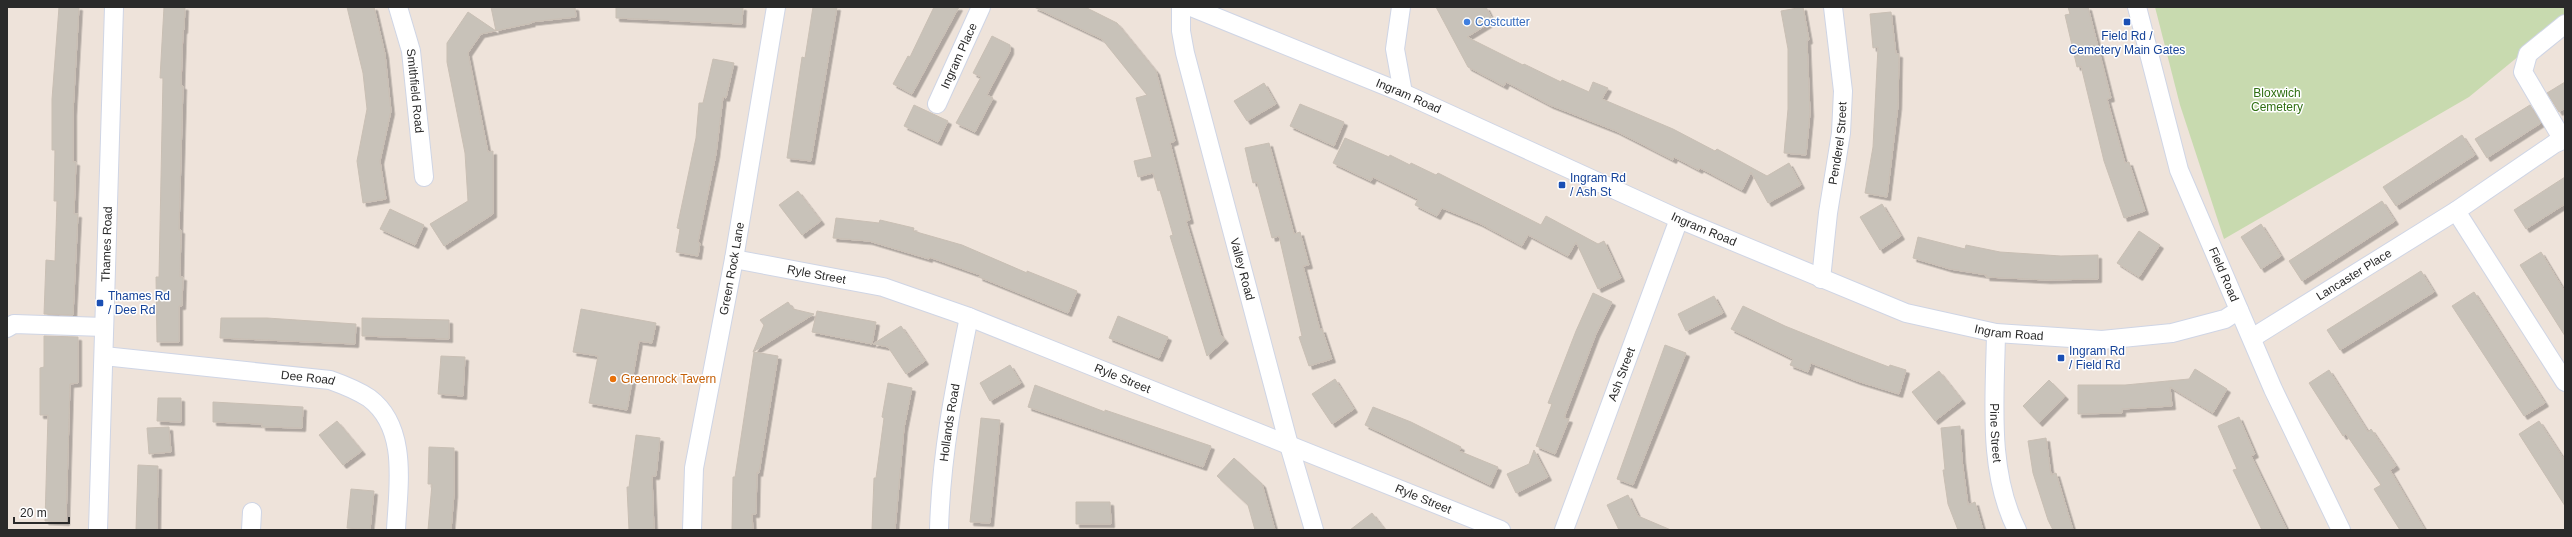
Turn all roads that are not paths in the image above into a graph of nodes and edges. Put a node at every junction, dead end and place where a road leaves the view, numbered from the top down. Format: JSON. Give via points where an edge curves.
{"nodes":[{"id":1,"x":114,"y":7,"type":"edge"},
{"id":2,"x":398,"y":7,"type":"edge"},
{"id":3,"x":776,"y":7,"type":"edge"},
{"id":4,"x":981,"y":7,"type":"edge"},
{"id":5,"x":1181,"y":7,"type":"edge"},
{"id":6,"x":1191,"y":7,"type":"edge"},
{"id":7,"x":1401,"y":7,"type":"edge"},
{"id":8,"x":1833,"y":7,"type":"edge"},
{"id":9,"x":2137,"y":7,"type":"edge"},
{"id":10,"x":2565,"y":24,"type":"edge"},
{"id":11,"x":1403,"y":93,"type":"junction"},
{"id":12,"x":937,"y":104,"type":"dead end"},
{"id":13,"x":2564,"y":140,"type":"edge"},
{"id":14,"x":424,"y":177,"type":"dead end"},
{"id":15,"x":2456,"y":211,"type":"junction"},
{"id":16,"x":1679,"y":219,"type":"junction"},
{"id":17,"x":734,"y":259,"type":"junction"},
{"id":18,"x":1822,"y":279,"type":"junction"},
{"id":19,"x":2239,"y":310,"type":"junction"},
{"id":20,"x":969,"y":317,"type":"junction"},
{"id":21,"x":104,"y":326,"type":"junction"},
{"id":22,"x":7,"y":328,"type":"edge"},
{"id":23,"x":1996,"y":333,"type":"junction"},
{"id":24,"x":2252,"y":338,"type":"junction"},
{"id":25,"x":104,"y":356,"type":"junction"},
{"id":26,"x":2565,"y":382,"type":"edge"},
{"id":27,"x":1289,"y":445,"type":"junction"},
{"id":28,"x":252,"y":512,"type":"dead end"},
{"id":29,"x":98,"y":530,"type":"edge"},
{"id":30,"x":250,"y":530,"type":"edge"},
{"id":31,"x":396,"y":530,"type":"edge"},
{"id":32,"x":692,"y":530,"type":"edge"},
{"id":33,"x":939,"y":530,"type":"edge"},
{"id":34,"x":1314,"y":530,"type":"edge"},
{"id":35,"x":1501,"y":530,"type":"edge"},
{"id":36,"x":1564,"y":530,"type":"edge"},
{"id":37,"x":2017,"y":530,"type":"edge"},
{"id":38,"x":2341,"y":530,"type":"edge"}],
"edges":[{"from":1,"to":21,"type":"street","name":"Thames Road"},
{"from":2,"to":14,"type":"street","name":"Smithfield Road","via":[[410,51]]},
{"from":3,"to":17,"type":"street","name":"Green Rock Lane"},
{"from":4,"to":12,"type":"street","name":"Ingram Place"},
{"from":5,"to":27,"type":"street","name":"Valley Road","via":[[1180,31],[1185,53]]},
{"from":6,"to":11,"type":"street","name":"Ingram Road"},
{"from":7,"to":11,"type":"street","via":[[1395,49]]},
{"from":8,"to":18,"type":"street","name":"Penderel Street","via":[[1843,92],[1841,133],[1828,213]]},
{"from":9,"to":19,"type":"street","name":"Field Road","via":[[2179,170]]},
{"from":10,"to":13,"type":"street","via":[[2528,54],[2522,72]]},
{"from":11,"to":16,"type":"street","name":"Ingram Road"},
{"from":13,"to":15,"type":"street","name":"Lancaster Place","via":[[2554,144]]},
{"from":15,"to":24,"type":"street","name":"Lancaster Place"},
{"from":15,"to":26,"type":"street"},
{"from":16,"to":18,"type":"street","name":"Ingram Road"},
{"from":16,"to":36,"type":"street","name":"Ash Street"},
{"from":17,"to":20,"type":"street","name":"Ryle Street","via":[[883,287]]},
{"from":17,"to":32,"type":"street","name":"Green Rock Lane","via":[[694,468]]},
{"from":18,"to":23,"type":"street","name":"Ingram Road","via":[[1906,313]]},
{"from":19,"to":23,"type":"street","name":"Ingram Road","via":[[2225,319],[2172,334],[2102,340]]},
{"from":19,"to":24,"type":"street","name":"Field Road"},
{"from":20,"to":27,"type":"street","name":"Ryle Street"},
{"from":20,"to":33,"type":"street","name":"Hollands Road","via":[[951,402],[940,478]]},
{"from":21,"to":22,"type":"street","via":[[14,324]]},
{"from":21,"to":25,"type":"street","name":"Thames Road"},
{"from":23,"to":37,"type":"street","name":"Pine Street","via":[[1994,418],[2000,485]]},
{"from":24,"to":38,"type":"street","name":"Field Road","via":[[2272,388]]},
{"from":25,"to":29,"type":"street","name":"Thames Road"},
{"from":25,"to":31,"type":"street","name":"Dee Road","via":[[330,380],[355,390],[370,399],[380,410],[391,429],[398,450]]},
{"from":27,"to":34,"type":"street","name":"Valley Road"},
{"from":27,"to":35,"type":"street","name":"Ryle Street"},
{"from":28,"to":30,"type":"street"}]}
